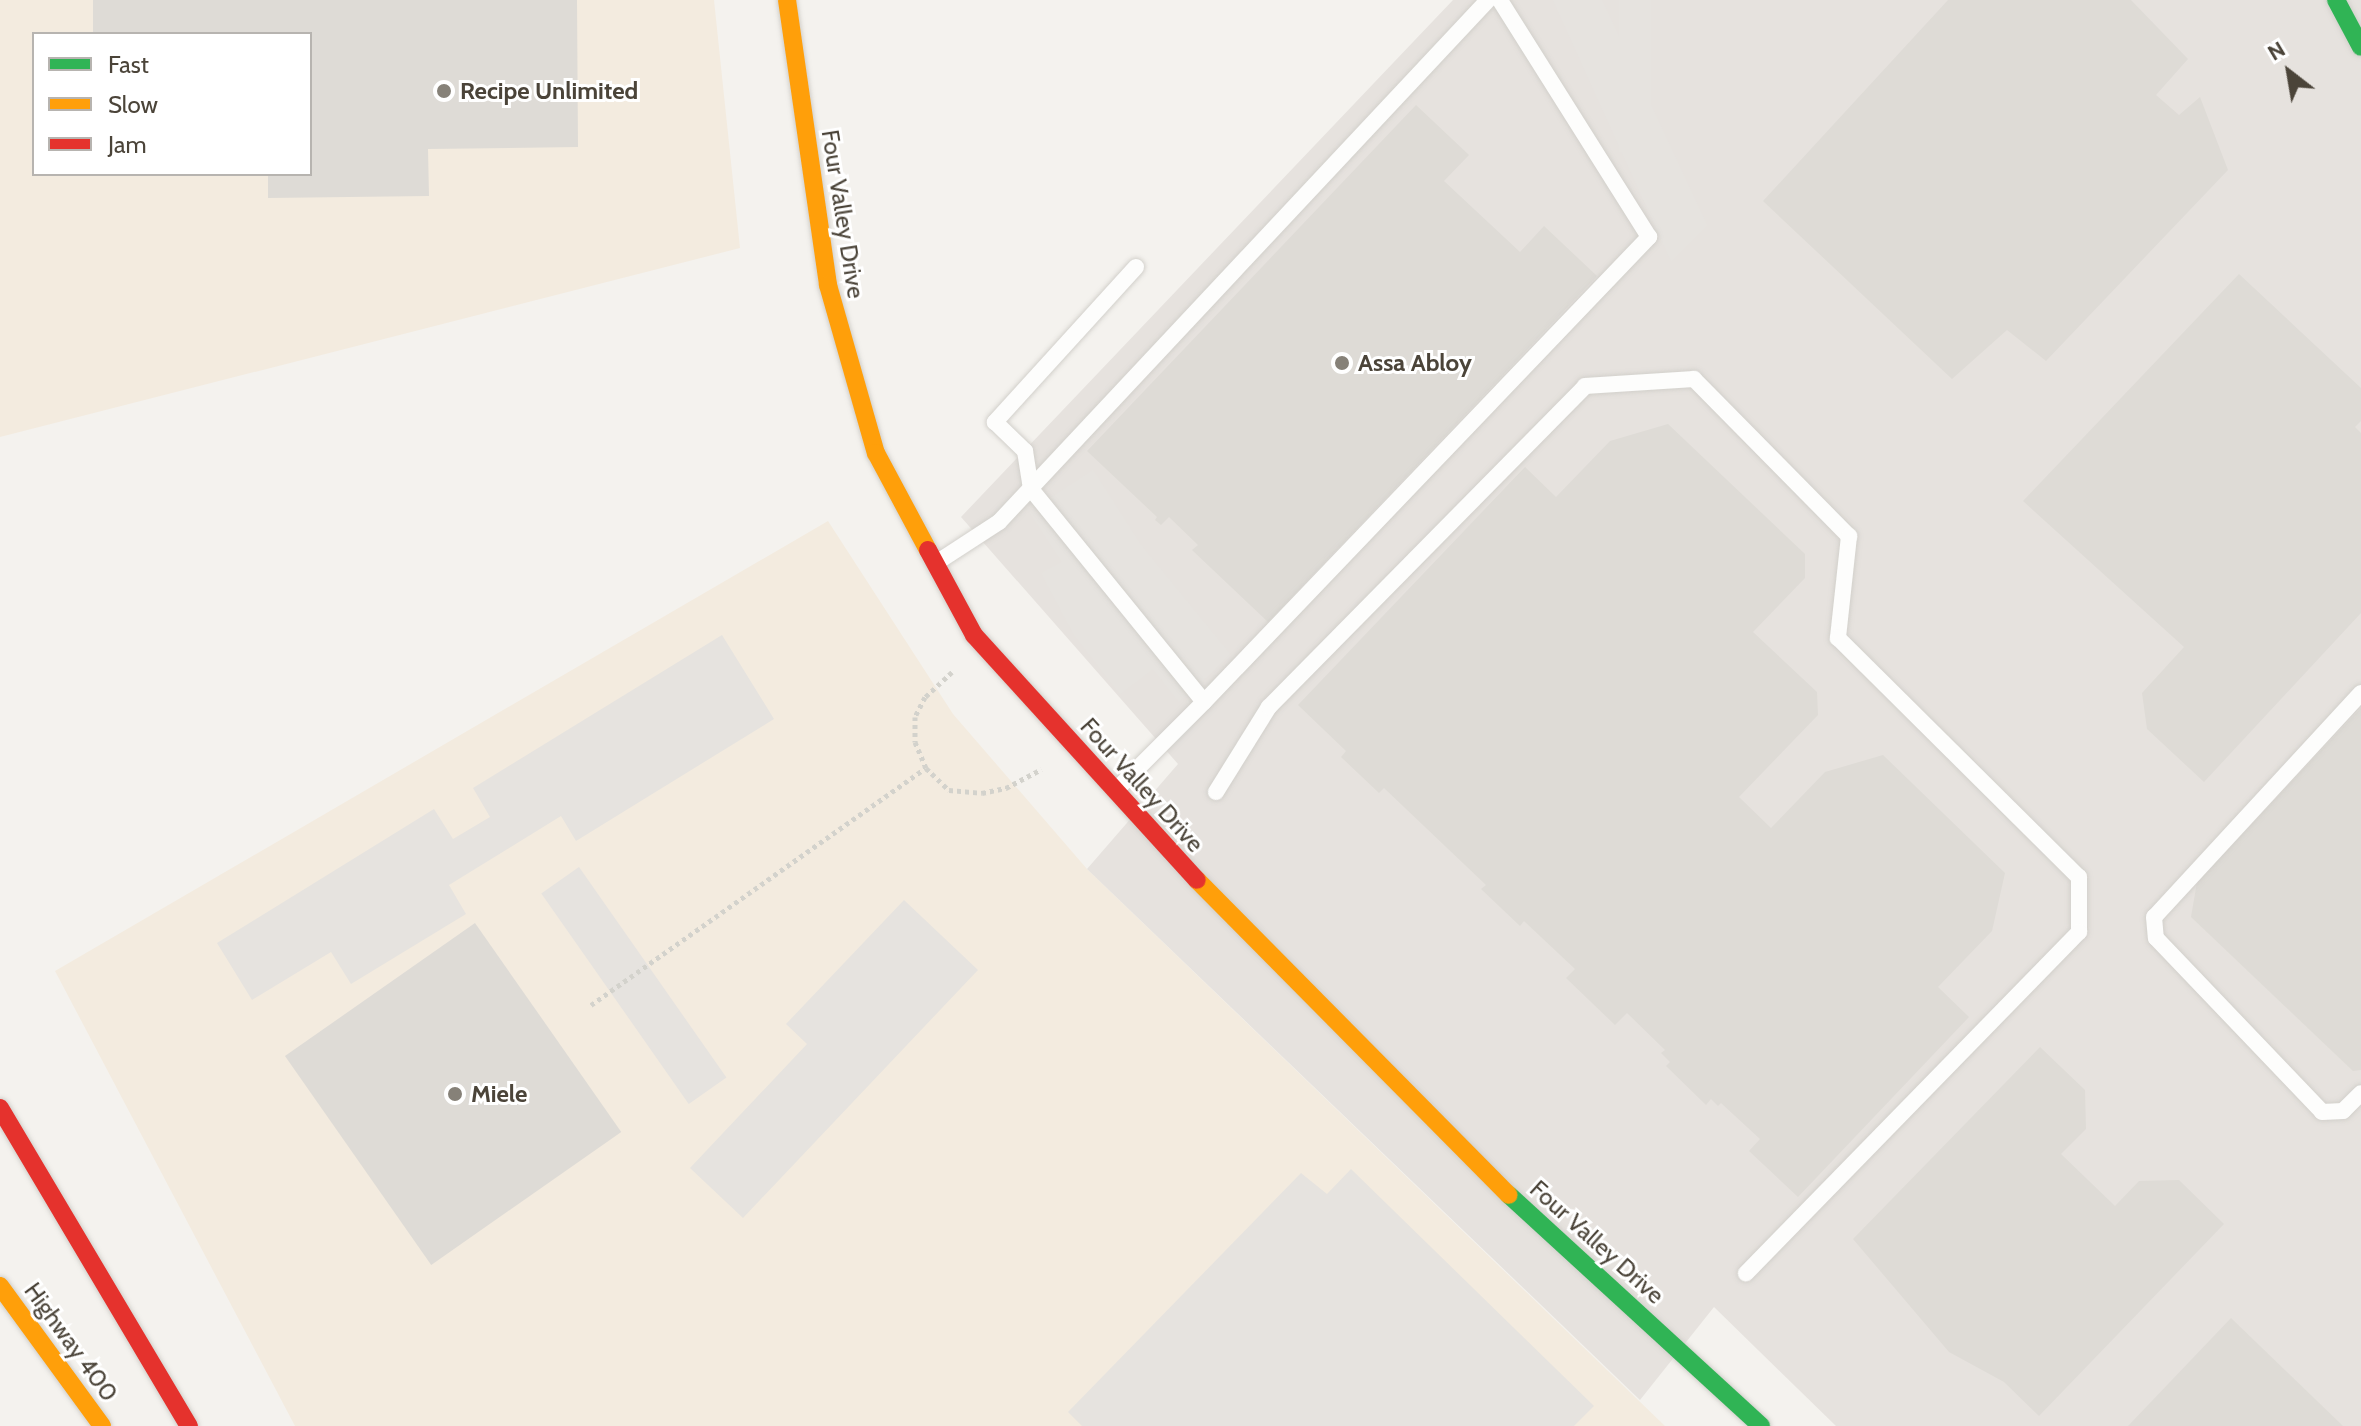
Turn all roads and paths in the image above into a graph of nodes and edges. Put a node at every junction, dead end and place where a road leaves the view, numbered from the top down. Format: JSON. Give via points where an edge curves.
{"nodes":[{"id":1,"x":787,"y":0,"type":"edge"},
{"id":2,"x":1488,"y":0,"type":"edge"},
{"id":3,"x":1500,"y":0,"type":"edge"},
{"id":4,"x":2336,"y":0,"type":"edge"},
{"id":5,"x":2361,"y":47,"type":"edge"},
{"id":6,"x":1136,"y":267,"type":"dead end"},
{"id":7,"x":1031,"y":489,"type":"junction"},
{"id":8,"x":935,"y":563,"type":"junction"},
{"id":9,"x":983,"y":645,"type":"junction"},
{"id":10,"x":2361,"y":693,"type":"edge"},
{"id":11,"x":1204,"y":702,"type":"junction"},
{"id":12,"x":1077,"y":749,"type":"junction"},
{"id":13,"x":926,"y":768,"type":"junction"},
{"id":14,"x":1115,"y":791,"type":"junction"},
{"id":15,"x":1216,"y":792,"type":"dead end"},
{"id":16,"x":591,"y":1005,"type":"dead end"},
{"id":17,"x":2361,"y":1093,"type":"edge"},
{"id":18,"x":0,"y":1108,"type":"edge"},
{"id":19,"x":1746,"y":1273,"type":"dead end"},
{"id":20,"x":0,"y":1286,"type":"edge"},
{"id":21,"x":102,"y":1426,"type":"edge"},
{"id":22,"x":189,"y":1426,"type":"edge"},
{"id":23,"x":1761,"y":1426,"type":"edge"}],
"edges":[{"from":1,"to":8,"type":"main road","name":"Four Valley Drive","via":[[828,285],[876,453]]},
{"from":2,"to":7,"type":"lane"},
{"from":3,"to":11,"type":"lane","via":[[1649,237]]},
{"from":4,"to":5,"type":"main road"},
{"from":6,"to":7,"type":"lane","via":[[995,422],[1025,451]]},
{"from":7,"to":8,"type":"lane","via":[[999,522]]},
{"from":7,"to":11,"type":"lane"},
{"from":8,"to":9,"type":"main road","name":"Four Valley Drive"},
{"from":9,"to":12,"type":"main road","name":"Four Valley Drive"},
{"from":9,"to":13,"type":"path","via":[[925,697],[915,717],[915,742]]},
{"from":10,"to":17,"type":"lane","via":[[2154,917],[2156,938],[2322,1112],[2343,1111]]},
{"from":11,"to":14,"type":"lane"},
{"from":12,"to":13,"type":"path","via":[[1006,788],[982,793],[949,790]]},
{"from":12,"to":14,"type":"main road","name":"Four Valley Drive"},
{"from":13,"to":16,"type":"path"},
{"from":14,"to":23,"type":"main road","name":"Four Valley Drive","via":[[1185,869],[1528,1214]]},
{"from":15,"to":19,"type":"lane","via":[[1269,707],[1585,386],[1694,379],[1849,536],[1838,638],[2079,877],[2079,932]]},
{"from":18,"to":22,"type":"main road"},
{"from":20,"to":21,"type":"main road","name":"Highway 400"}]}
